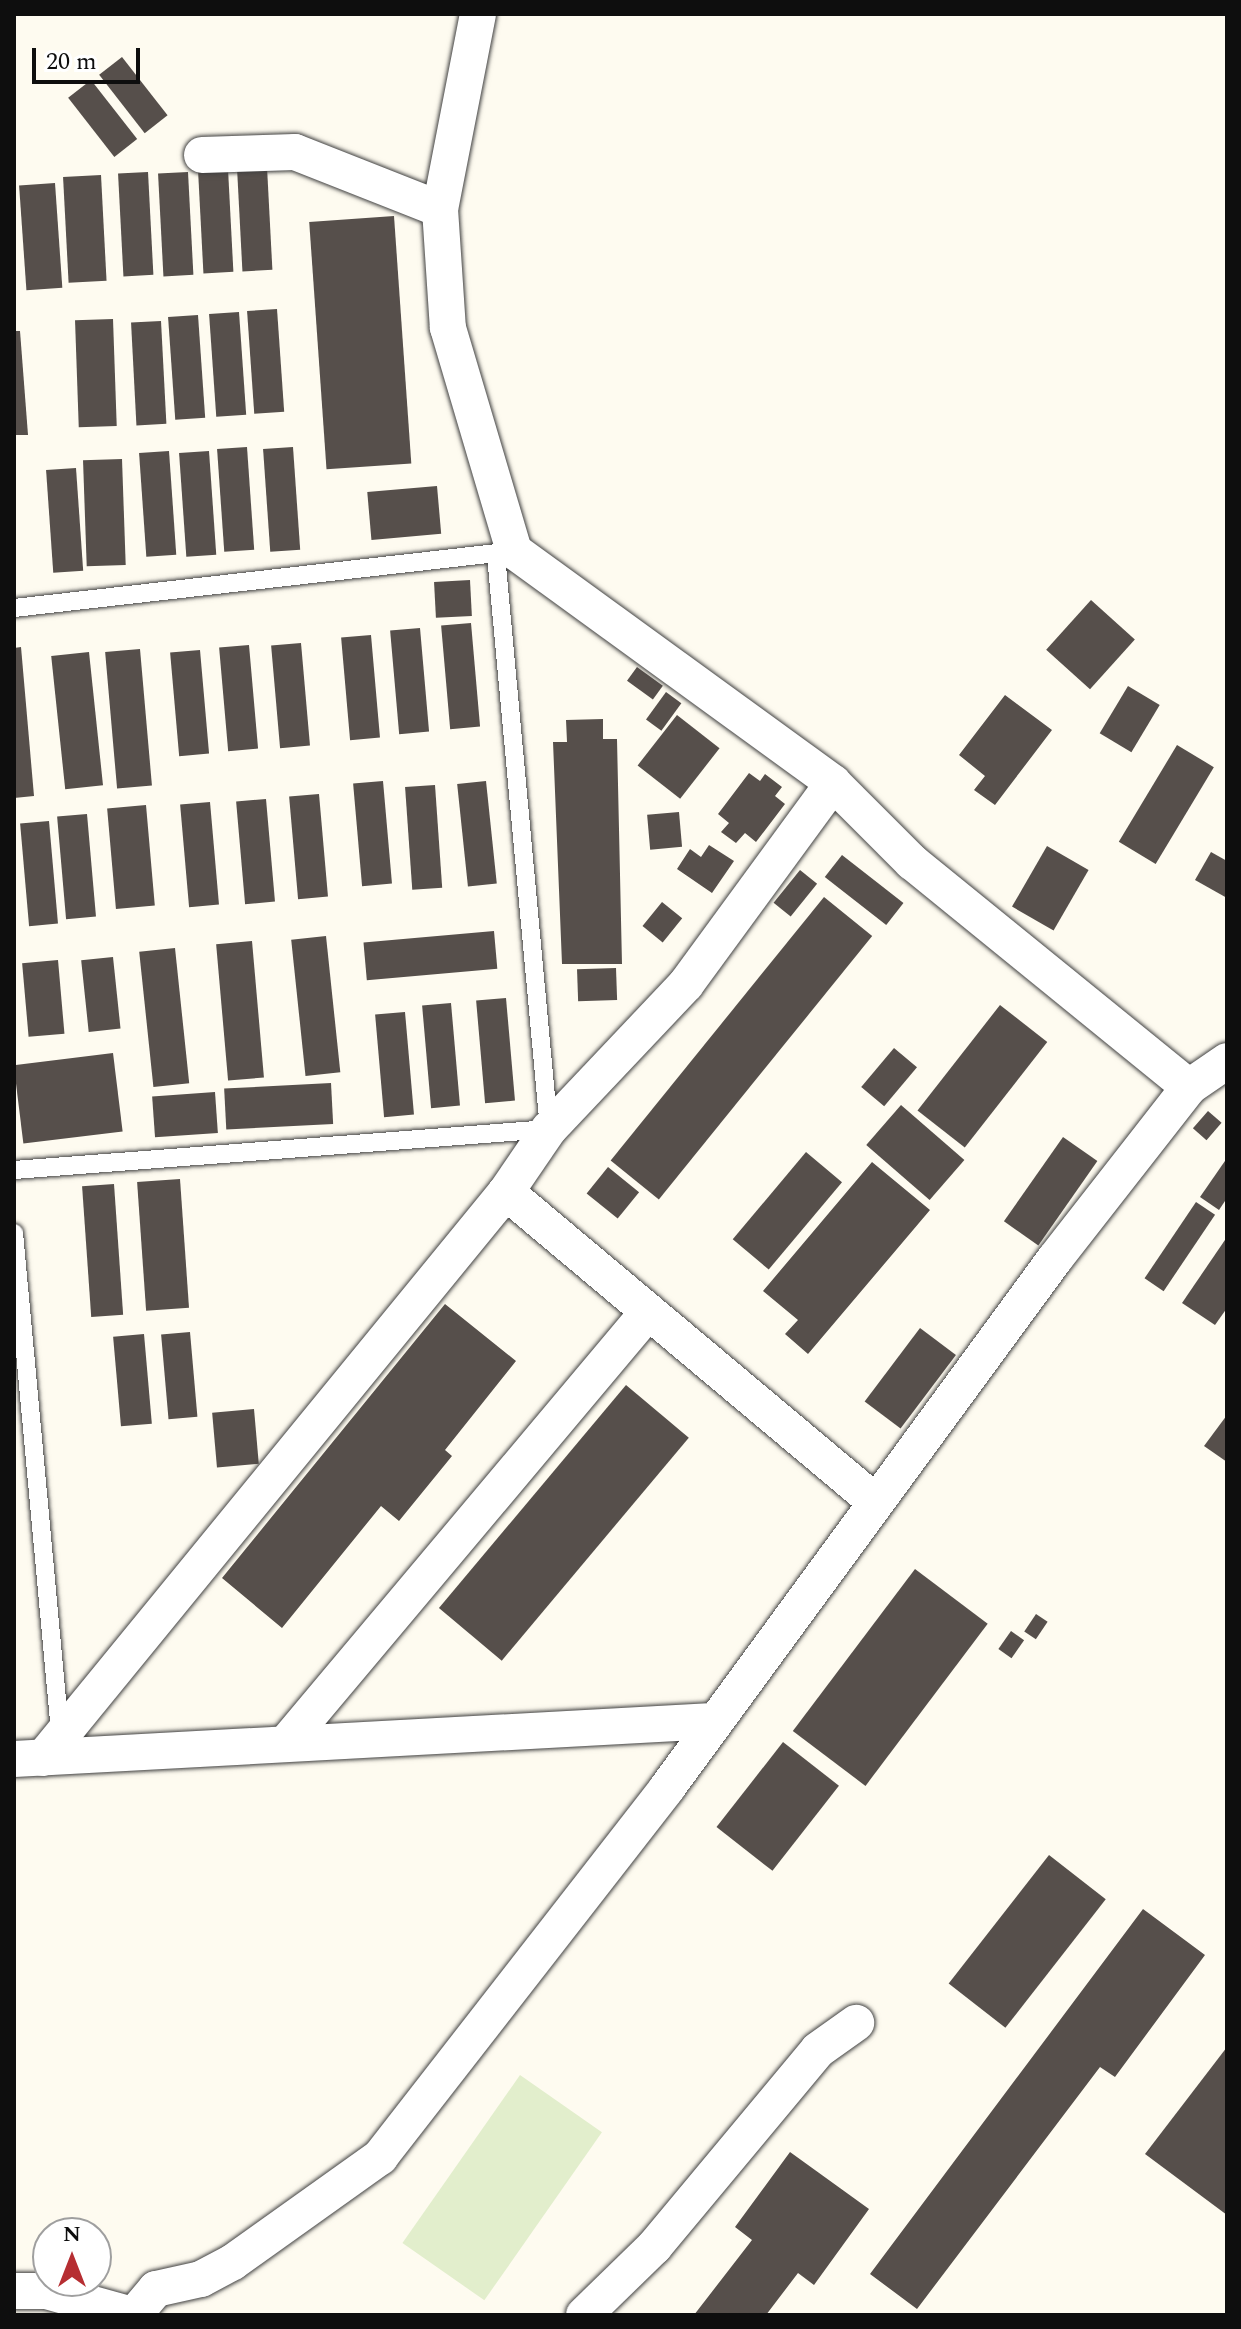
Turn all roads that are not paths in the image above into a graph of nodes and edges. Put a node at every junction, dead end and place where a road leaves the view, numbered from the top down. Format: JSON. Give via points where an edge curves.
{"nodes":[{"id":1,"x":478,"y":14,"type":"edge"},
{"id":2,"x":202,"y":155,"type":"dead end"},
{"id":3,"x":440,"y":209,"type":"junction"},
{"id":4,"x":505,"y":553,"type":"junction"},
{"id":5,"x":14,"y":608,"type":"edge"},
{"id":6,"x":833,"y":783,"type":"junction"},
{"id":7,"x":1227,"y":1061,"type":"edge"},
{"id":8,"x":1189,"y":1087,"type":"junction"},
{"id":9,"x":549,"y":1129,"type":"junction"},
{"id":10,"x":14,"y":1170,"type":"edge"},
{"id":11,"x":506,"y":1192,"type":"junction"},
{"id":12,"x":14,"y":1233,"type":"edge"},
{"id":13,"x":648,"y":1312,"type":"junction"},
{"id":14,"x":875,"y":1502,"type":"junction"},
{"id":15,"x":713,"y":1721,"type":"junction"},
{"id":16,"x":286,"y":1743,"type":"junction"},
{"id":17,"x":39,"y":1751,"type":"edge"},
{"id":18,"x":856,"y":2023,"type":"dead end"},
{"id":19,"x":14,"y":2291,"type":"edge"},
{"id":20,"x":133,"y":2315,"type":"edge"},
{"id":21,"x":584,"y":2315,"type":"edge"}],
"edges":[{"from":1,"to":3,"type":"street"},
{"from":2,"to":3,"type":"street","via":[[295,152]]},
{"from":3,"to":4,"type":"street","via":[[448,328]]},
{"from":4,"to":5,"type":"lane"},
{"from":4,"to":6,"type":"street"},
{"from":4,"to":9,"type":"lane"},
{"from":6,"to":8,"type":"street","via":[[912,862]]},
{"from":6,"to":9,"type":"street","via":[[686,984]]},
{"from":7,"to":8,"type":"street"},
{"from":8,"to":14,"type":"street"},
{"from":9,"to":10,"type":"lane"},
{"from":9,"to":11,"type":"street"},
{"from":11,"to":13,"type":"street"},
{"from":11,"to":17,"type":"street"},
{"from":12,"to":17,"type":"lane"},
{"from":13,"to":14,"type":"street"},
{"from":13,"to":16,"type":"street"},
{"from":14,"to":15,"type":"street"},
{"from":15,"to":16,"type":"street"},
{"from":15,"to":20,"type":"street","via":[[380,2157],[233,2262],[201,2279],[156,2289]]},
{"from":16,"to":17,"type":"street"},
{"from":18,"to":21,"type":"street","via":[[818,2050],[654,2247]]},
{"from":19,"to":20,"type":"street","via":[[46,2291]]}]}
